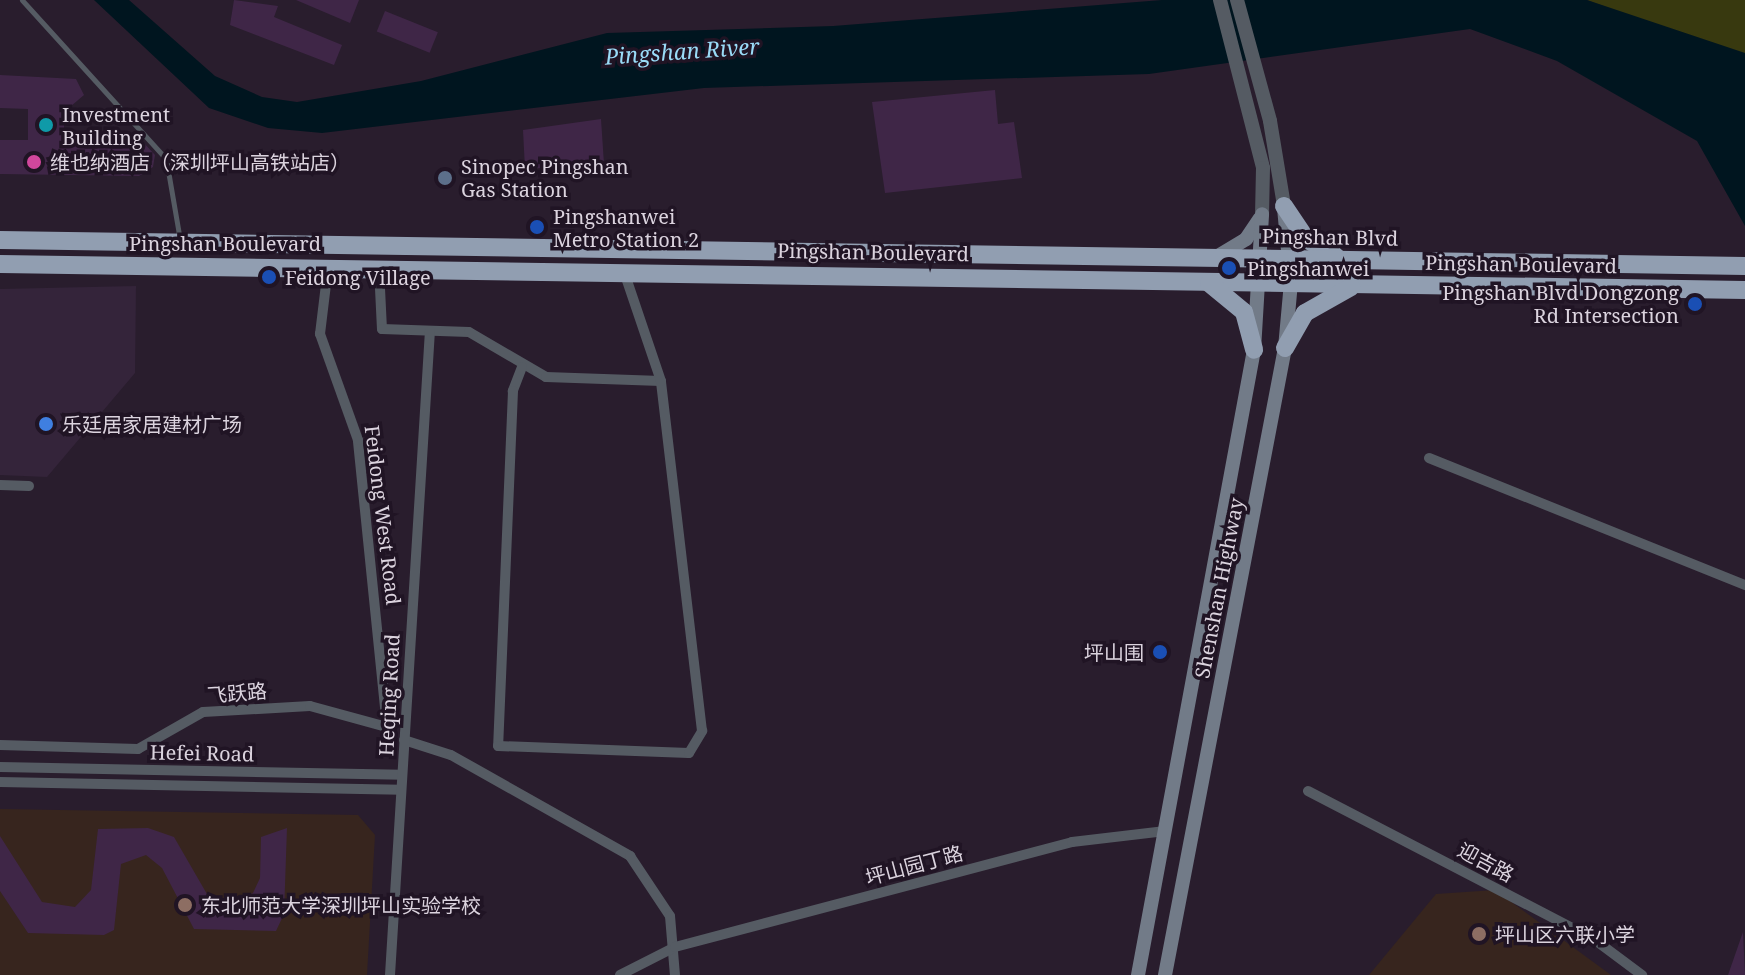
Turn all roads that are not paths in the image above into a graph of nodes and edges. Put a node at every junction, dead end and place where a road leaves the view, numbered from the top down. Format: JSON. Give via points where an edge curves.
{"nodes":[{"id":1,"x":22,"y":0,"type":"edge"},
{"id":2,"x":1220,"y":0,"type":"edge"},
{"id":3,"x":1237,"y":0,"type":"edge"},
{"id":4,"x":1284,"y":206,"type":"junction"},
{"id":5,"x":1262,"y":214,"type":"junction"},
{"id":6,"x":0,"y":240,"type":"edge"},
{"id":7,"x":180,"y":241,"type":"junction"},
{"id":8,"x":1154,"y":256,"type":"joint"},
{"id":9,"x":1216,"y":257,"type":"junction"},
{"id":10,"x":1261,"y":258,"type":"junction"},
{"id":11,"x":1289,"y":258,"type":"junction"},
{"id":12,"x":1341,"y":259,"type":"junction"},
{"id":13,"x":0,"y":264,"type":"edge"},
{"id":14,"x":328,"y":266,"type":"junction"},
{"id":15,"x":378,"y":266,"type":"junction"},
{"id":16,"x":1745,"y":266,"type":"edge"},
{"id":17,"x":624,"y":270,"type":"junction"},
{"id":18,"x":1195,"y":280,"type":"junction"},
{"id":19,"x":1261,"y":281,"type":"junction"},
{"id":20,"x":1291,"y":282,"type":"junction"},
{"id":21,"x":1369,"y":283,"type":"junction"},
{"id":22,"x":1745,"y":290,"type":"edge"},
{"id":23,"x":430,"y":331,"type":"junction"},
{"id":24,"x":1285,"y":348,"type":"junction"},
{"id":25,"x":1254,"y":350,"type":"junction"},
{"id":26,"x":522,"y":367,"type":"junction"},
{"id":27,"x":661,"y":381,"type":"junction"},
{"id":28,"x":1429,"y":458,"type":"dead end"},
{"id":29,"x":0,"y":485,"type":"edge"},
{"id":30,"x":29,"y":486,"type":"dead end"},
{"id":31,"x":1745,"y":585,"type":"edge"},
{"id":32,"x":387,"y":727,"type":"joint"},
{"id":33,"x":404,"y":740,"type":"junction"},
{"id":34,"x":0,"y":745,"type":"edge"},
{"id":35,"x":0,"y":767,"type":"edge"},
{"id":36,"x":402,"y":775,"type":"junction"},
{"id":37,"x":0,"y":782,"type":"edge"},
{"id":38,"x":401,"y":790,"type":"junction"},
{"id":39,"x":1308,"y":791,"type":"dead end"},
{"id":40,"x":1165,"y":831,"type":"junction"},
{"id":41,"x":675,"y":947,"type":"junction"},
{"id":42,"x":390,"y":975,"type":"edge"},
{"id":43,"x":620,"y":975,"type":"edge"},
{"id":44,"x":675,"y":975,"type":"edge"},
{"id":45,"x":1138,"y":975,"type":"edge"},
{"id":46,"x":1165,"y":975,"type":"edge"},
{"id":47,"x":1642,"y":975,"type":"edge"}],
"edges":[{"from":1,"to":7,"type":"lane","via":[[166,159]]},
{"from":2,"to":5,"type":"street","via":[[1263,168]]},
{"from":3,"to":4,"type":"street"},
{"from":4,"to":11,"type":"main road","name":"Shenshan Highway"},
{"from":4,"to":12,"type":"highway","via":[[1306,239]]},
{"from":5,"to":9,"type":"main road","via":[[1246,239]]},
{"from":5,"to":10,"type":"main road","name":"Shenshan Highway"},
{"from":6,"to":7,"type":"highway","name":"Pingshan Boulevard"},
{"from":7,"to":8,"type":"highway","name":"Pingshan Boulevard"},
{"from":8,"to":9,"type":"highway","name":"Pingshan Blvd"},
{"from":9,"to":10,"type":"highway","name":"Pingshan Blvd"},
{"from":10,"to":11,"type":"highway","name":"Pingshan Blvd"},
{"from":10,"to":19,"type":"main road","name":"Shenshan Highway"},
{"from":11,"to":12,"type":"highway","name":"Pingshan Blvd"},
{"from":11,"to":20,"type":"main road","name":"Shenshan Highway"},
{"from":12,"to":16,"type":"highway","name":"Pingshan Blvd"},
{"from":13,"to":14,"type":"highway","name":"Pingshan Boulevard"},
{"from":14,"to":15,"type":"highway","name":"Pingshan Boulevard"},
{"from":14,"to":32,"type":"street","name":"Feidong West Road","via":[[320,334],[358,440]]},
{"from":15,"to":17,"type":"highway","name":"Pingshan Boulevard"},
{"from":15,"to":23,"type":"street","via":[[382,329]]},
{"from":17,"to":18,"type":"highway","name":"Pingshan Boulevard"},
{"from":17,"to":27,"type":"street"},
{"from":18,"to":19,"type":"highway","name":"Pingshan Boulevard"},
{"from":18,"to":25,"type":"highway","via":[[1234,299]]},
{"from":19,"to":20,"type":"highway","name":"Pingshan Boulevard"},
{"from":19,"to":25,"type":"main road","name":"Shenshan Highway"},
{"from":20,"to":21,"type":"highway","name":"Pingshan Boulevard"},
{"from":20,"to":24,"type":"main road","name":"Shenshan Highway"},
{"from":21,"to":22,"type":"highway","name":"Pingshan Boulevard"},
{"from":21,"to":24,"type":"highway","via":[[1319,301]]},
{"from":23,"to":26,"type":"street","via":[[485,338]]},
{"from":23,"to":33,"type":"street","name":"Heqing Road"},
{"from":24,"to":46,"type":"main road","name":"Shenshan Highway"},
{"from":25,"to":40,"type":"main road","name":"Shenshan Highway"},
{"from":26,"to":27,"type":"street","via":[[546,377]]},
{"from":26,"to":27,"type":"street","via":[[513,391],[495,734],[506,752],[678,755],[699,743],[688,580]]},
{"from":28,"to":31,"type":"street"},
{"from":29,"to":30,"type":"street"},
{"from":32,"to":34,"type":"street","name":"飞跃路","via":[[310,706],[203,712],[138,749]]},
{"from":33,"to":36,"type":"street","name":"Heqing Road"},
{"from":33,"to":41,"type":"street","via":[[451,755],[630,856],[659,891]]},
{"from":35,"to":36,"type":"street","name":"Hefei Road"},
{"from":36,"to":38,"type":"street","name":"Heqing Road"},
{"from":37,"to":38,"type":"street","name":"Hefei Road"},
{"from":38,"to":42,"type":"street","name":"Heqing Road"},
{"from":39,"to":47,"type":"street","name":"迎吉路","via":[[1595,940]]},
{"from":40,"to":41,"type":"street","name":"坪山园丁路","via":[[1072,842]]},
{"from":40,"to":45,"type":"main road","name":"Shenshan Highway"},
{"from":41,"to":43,"type":"street","name":"坪山园丁路"},
{"from":41,"to":44,"type":"street"}]}
